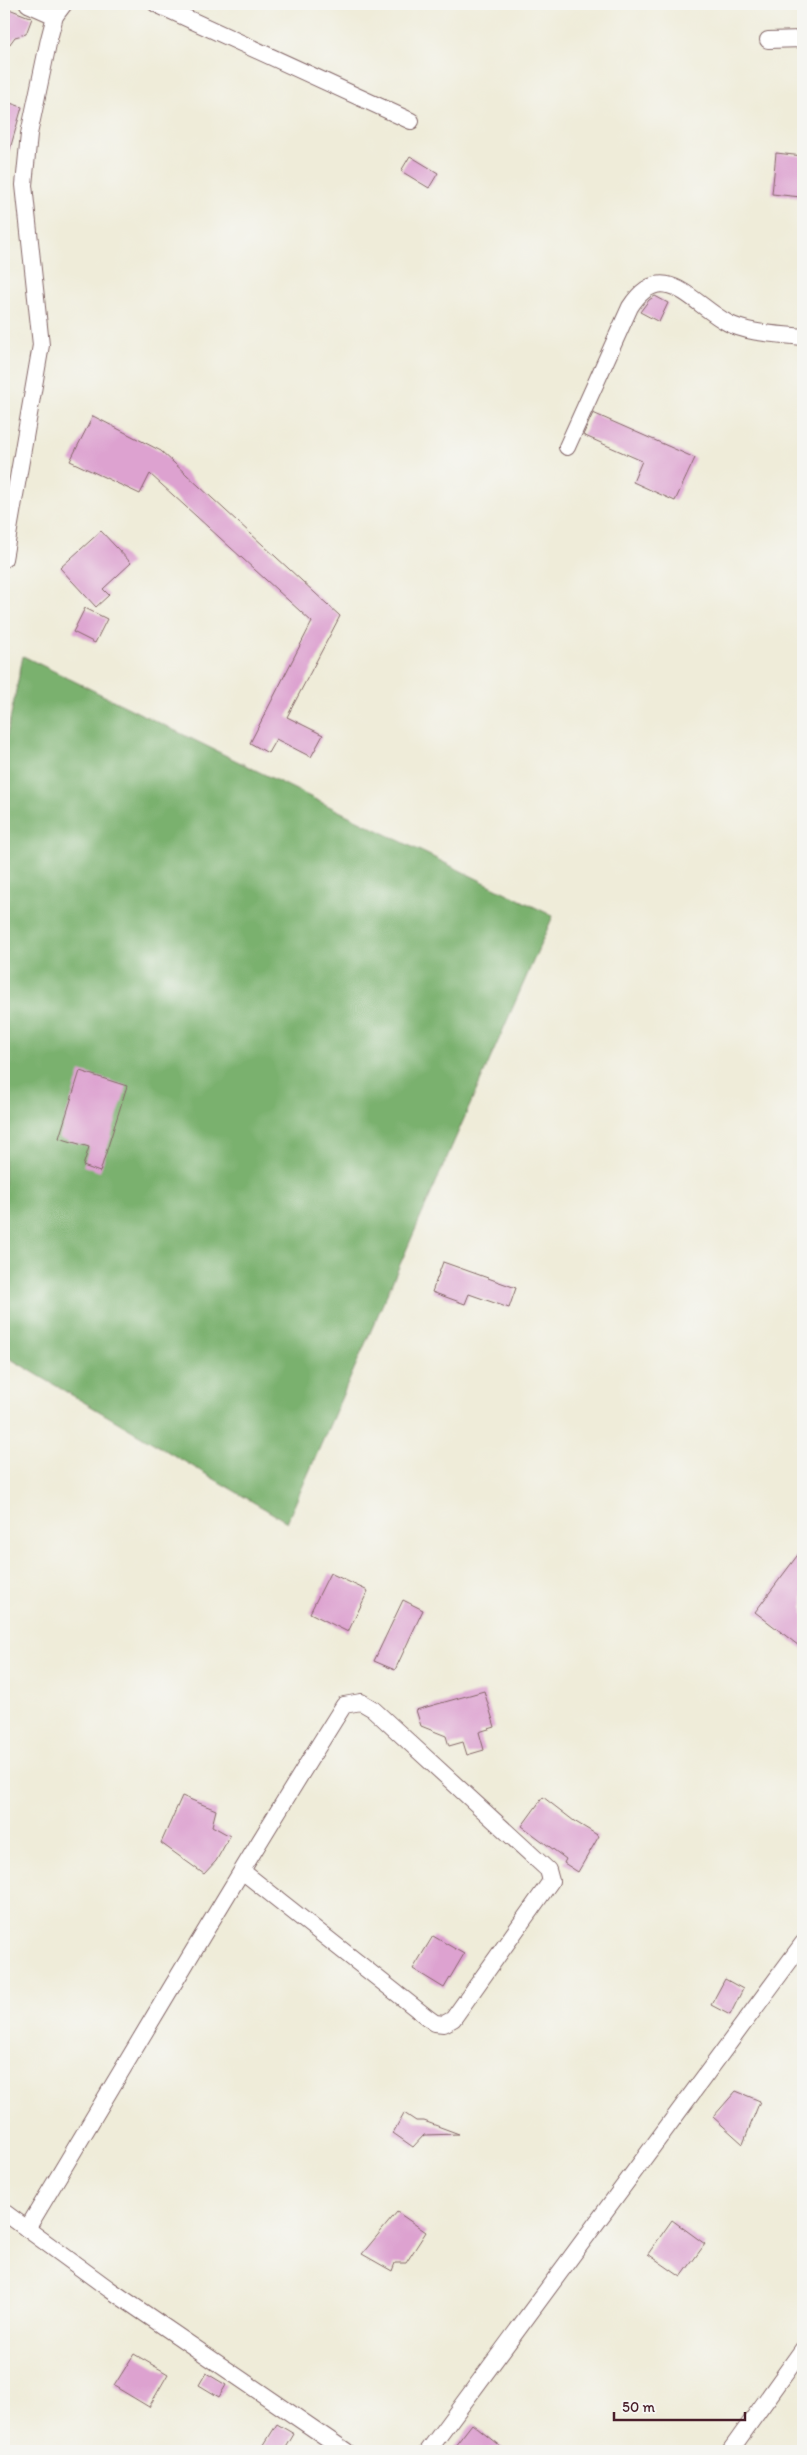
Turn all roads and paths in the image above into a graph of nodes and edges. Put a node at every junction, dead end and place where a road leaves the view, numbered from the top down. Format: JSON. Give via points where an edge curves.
{"nodes":[{"id":1,"x":28,"y":4,"type":"edge"},
{"id":2,"x":156,"y":4,"type":"edge"},
{"id":3,"x":60,"y":10,"type":"edge"},
{"id":4,"x":803,"y":39,"type":"edge"},
{"id":5,"x":768,"y":40,"type":"dead end"},
{"id":6,"x":411,"y":121,"type":"dead end"},
{"id":7,"x":803,"y":337,"type":"edge"},
{"id":8,"x":567,"y":447,"type":"dead end"},
{"id":9,"x":4,"y":559,"type":"edge"},
{"id":10,"x":242,"y":1871,"type":"junction"},
{"id":11,"x":803,"y":1943,"type":"edge"},
{"id":12,"x":4,"y":2212,"type":"edge"},
{"id":13,"x":27,"y":2229,"type":"junction"},
{"id":14,"x":803,"y":2349,"type":"edge"},
{"id":15,"x":346,"y":2451,"type":"edge"},
{"id":16,"x":428,"y":2451,"type":"edge"},
{"id":17,"x":730,"y":2451,"type":"edge"}],
"edges":[{"from":1,"to":3,"type":"street"},
{"from":2,"to":6,"type":"street"},
{"from":3,"to":9,"type":"street","via":[[29,134],[24,185],[40,345]]},
{"from":4,"to":5,"type":"street"},
{"from":7,"to":8,"type":"street","via":[[728,324],[690,296],[665,284],[652,284],[630,307]]},
{"from":10,"to":10,"type":"street","via":[[428,2018],[444,2024],[453,2018],[551,1881],[548,1870],[373,1708],[361,1702],[344,1705]]},
{"from":10,"to":13,"type":"street"},
{"from":11,"to":16,"type":"street"},
{"from":12,"to":13,"type":"street"},
{"from":13,"to":15,"type":"street"},
{"from":14,"to":17,"type":"street"}]}
